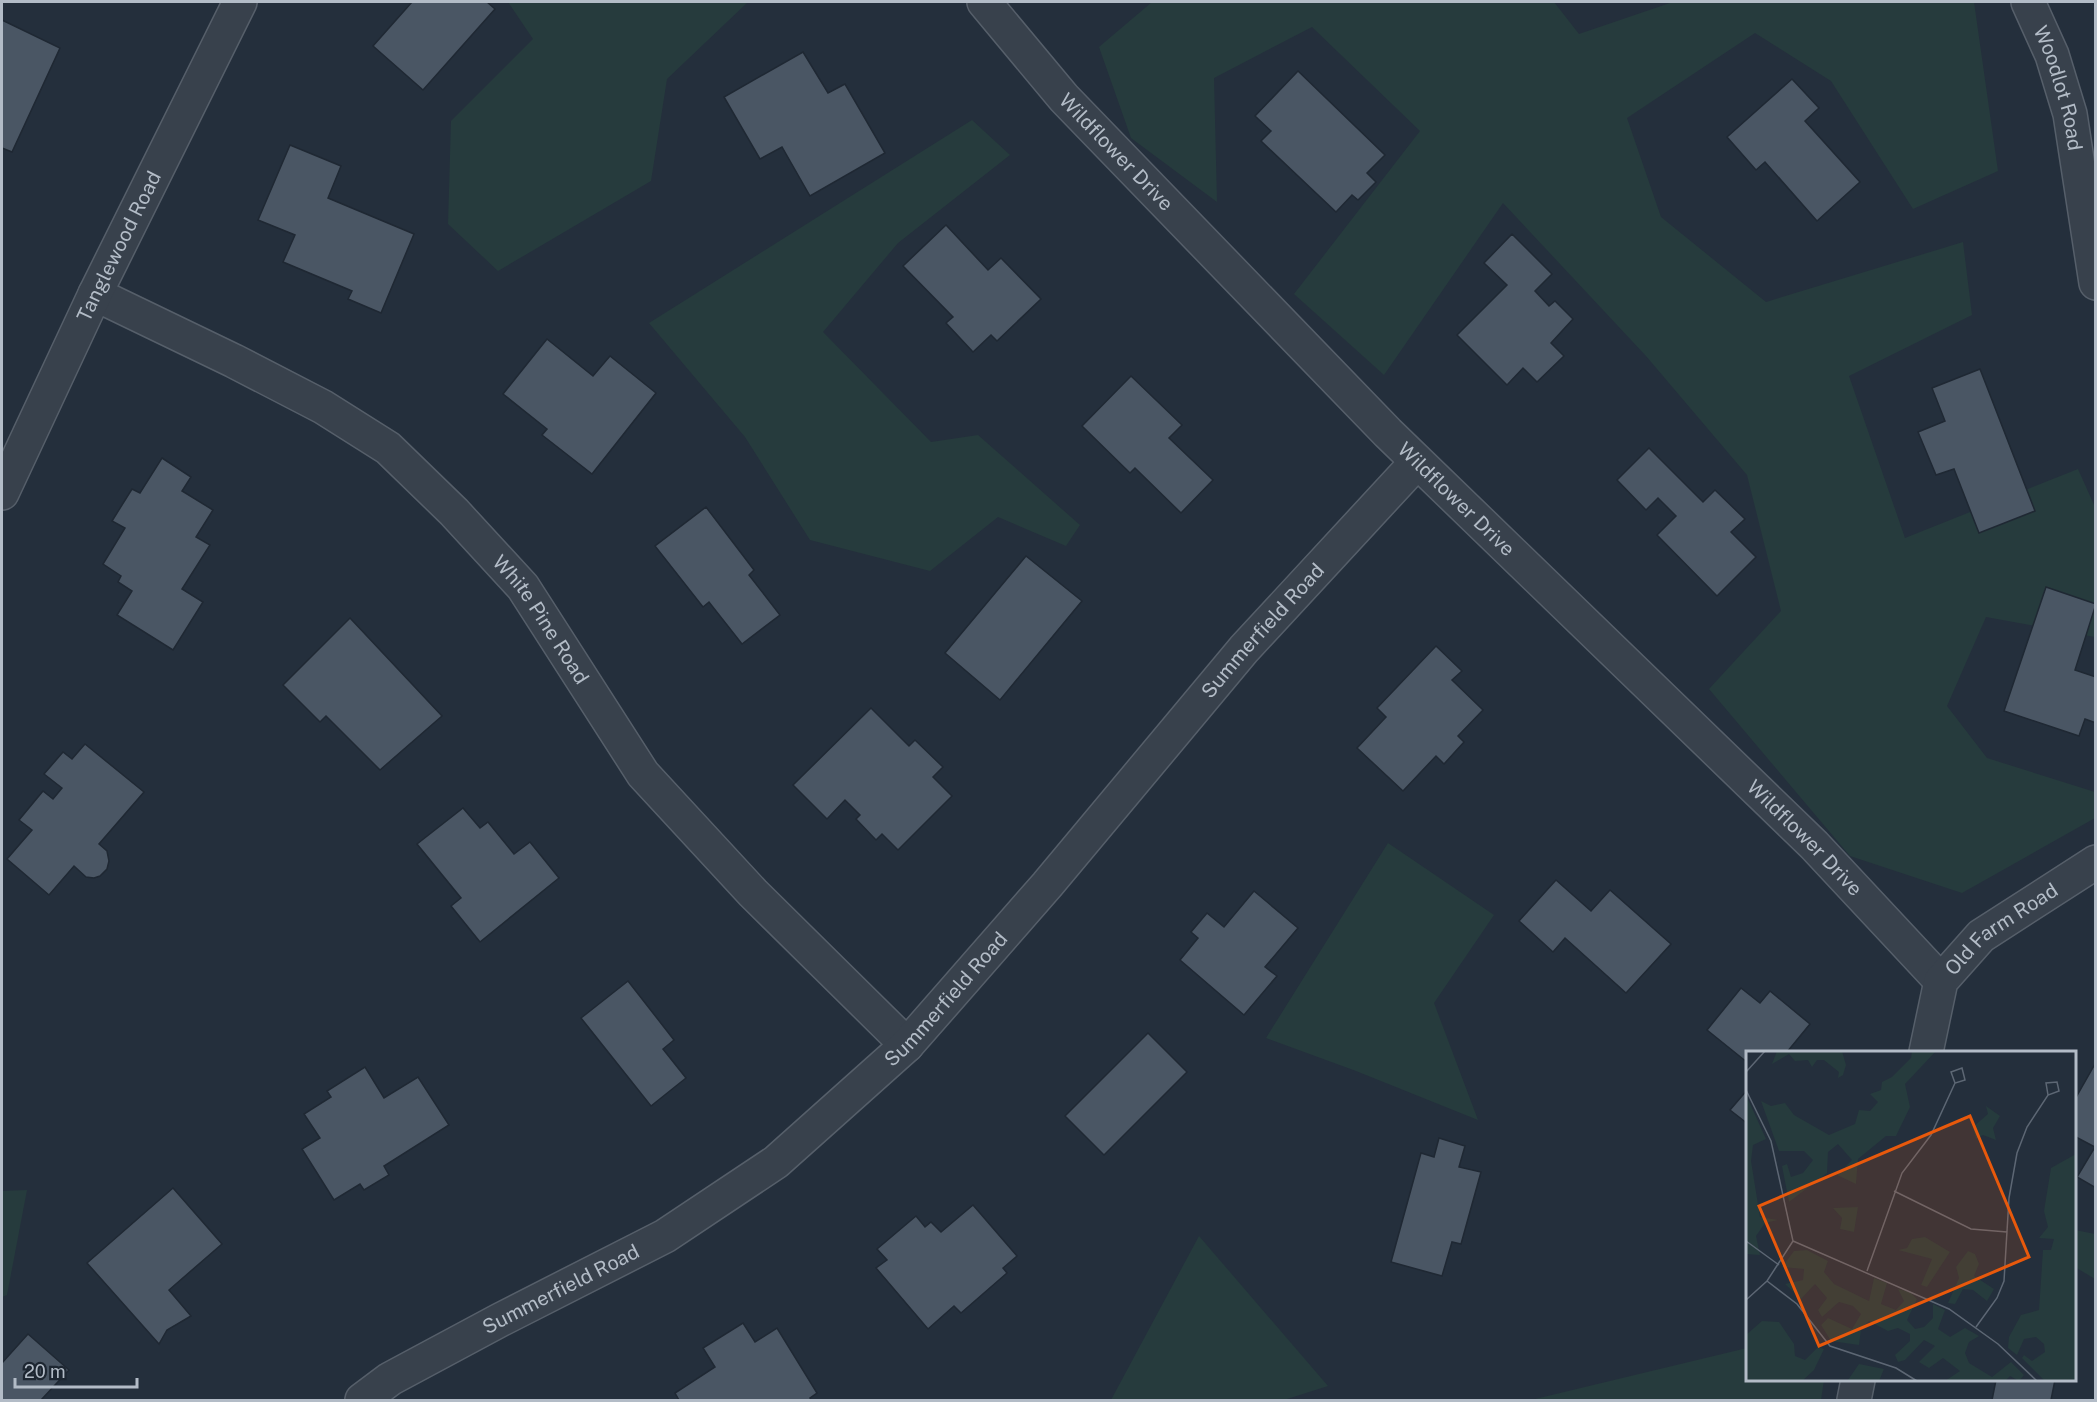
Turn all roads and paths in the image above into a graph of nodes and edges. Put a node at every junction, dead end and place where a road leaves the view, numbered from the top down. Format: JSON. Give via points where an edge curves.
{"nodes":[{"id":1,"x":240,"y":2,"type":"edge"},
{"id":2,"x":984,"y":2,"type":"edge"},
{"id":3,"x":2028,"y":2,"type":"edge"},
{"id":4,"x":2096,"y":283,"type":"edge"},
{"id":5,"x":95,"y":294,"type":"junction"},
{"id":6,"x":1418,"y":462,"type":"junction"},
{"id":7,"x":2,"y":492,"type":"edge"},
{"id":8,"x":2096,"y":862,"type":"edge"},
{"id":9,"x":1941,"y":981,"type":"junction"},
{"id":10,"x":907,"y":1045,"type":"junction"},
{"id":11,"x":1926,"y":1051,"type":"edge"},
{"id":12,"x":1858,"y":1381,"type":"edge"},
{"id":13,"x":362,"y":1401,"type":"edge"},
{"id":14,"x":1854,"y":1401,"type":"edge"}],
"edges":[{"from":1,"to":5,"type":"street","name":"Tanglewood Road"},
{"from":2,"to":6,"type":"street","name":"Wildflower Drive","via":[[1064,98]]},
{"from":3,"to":4,"type":"street","name":"Woodlot Road","via":[[2052,55],[2070,114]]},
{"from":5,"to":7,"type":"street","name":"Tanglewood Road"},
{"from":5,"to":10,"type":"street","name":"White Pine Road","via":[[323,407],[388,448],[523,587],[643,774],[753,893]]},
{"from":6,"to":9,"type":"street","name":"Wildflower Drive","via":[[1814,845]]},
{"from":6,"to":10,"type":"street","name":"Summerfield Road","via":[[1244,649]]},
{"from":8,"to":9,"type":"street","name":"Old Farm Road","via":[[1981,936]]},
{"from":9,"to":11,"type":"street","name":"Old Farm Road"},
{"from":10,"to":13,"type":"street","name":"Summerfield Road","via":[[776,1162],[665,1236],[390,1379]]},
{"from":12,"to":14,"type":"street"}]}
